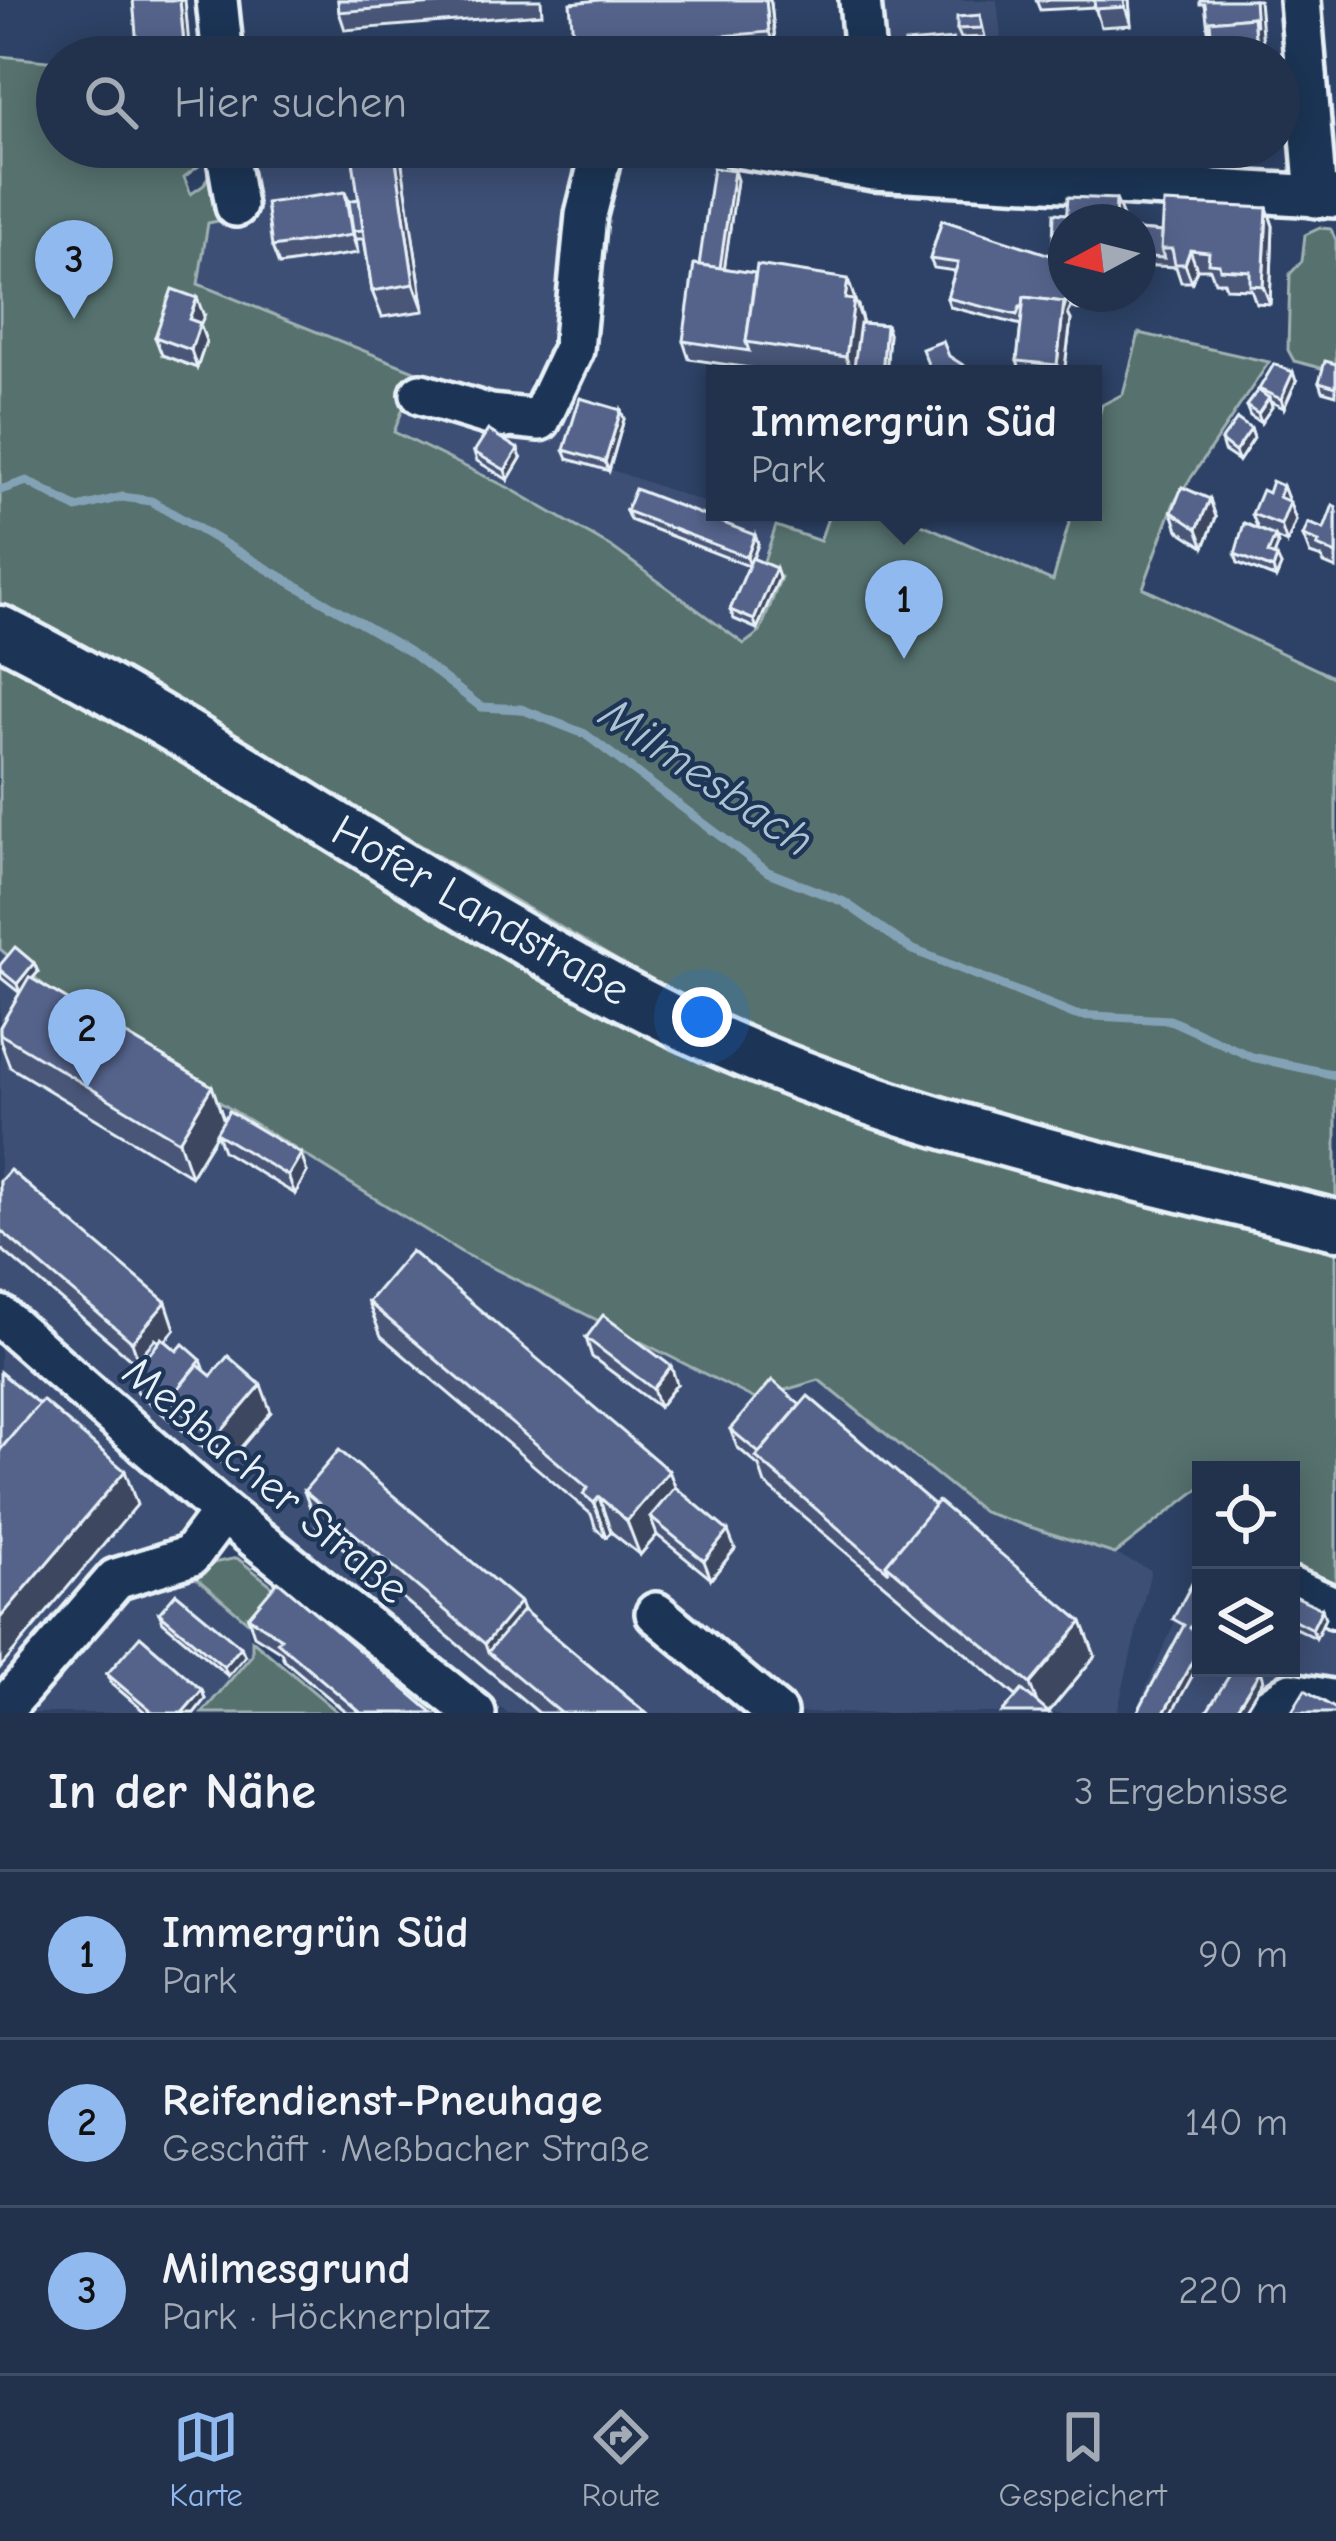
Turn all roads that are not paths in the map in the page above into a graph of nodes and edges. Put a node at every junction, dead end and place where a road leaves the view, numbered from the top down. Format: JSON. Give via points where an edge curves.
{"nodes":[{"id":1,"x":217,"y":0,"type":"edge"},
{"id":2,"x":860,"y":0,"type":"edge"},
{"id":3,"x":1300,"y":0,"type":"edge"},
{"id":4,"x":221,"y":36,"type":"edge"},
{"id":5,"x":863,"y":36,"type":"edge"},
{"id":6,"x":230,"y":168,"type":"edge"},
{"id":7,"x":598,"y":168,"type":"edge"},
{"id":8,"x":989,"y":168,"type":"edge"},
{"id":9,"x":1326,"y":197,"type":"edge"},
{"id":10,"x":236,"y":206,"type":"dead end"},
{"id":11,"x":421,"y":394,"type":"dead end"},
{"id":12,"x":0,"y":632,"type":"edge"},
{"id":13,"x":1336,"y":1226,"type":"edge"},
{"id":14,"x":0,"y":1316,"type":"edge"},
{"id":15,"x":223,"y":1512,"type":"junction"},
{"id":16,"x":1300,"y":1592,"type":"edge"},
{"id":17,"x":1336,"y":1608,"type":"edge"},
{"id":18,"x":656,"y":1612,"type":"dead end"},
{"id":19,"x":1336,"y":1701,"type":"edge"},
{"id":20,"x":0,"y":1713,"type":"edge"},
{"id":21,"x":475,"y":1713,"type":"edge"},
{"id":22,"x":776,"y":1713,"type":"edge"},
{"id":23,"x":1261,"y":1713,"type":"edge"}],
"edges":[{"from":1,"to":4,"type":"street"},
{"from":2,"to":5,"type":"street"},
{"from":3,"to":9,"type":"street"},
{"from":6,"to":10,"type":"street"},
{"from":7,"to":11,"type":"street","via":[[573,350],[540,420]]},
{"from":8,"to":9,"type":"street"},
{"from":12,"to":13,"type":"main road","name":"Hofer Landstraße","via":[[91,677],[504,929],[671,1019],[814,1079],[1031,1148]]},
{"from":14,"to":15,"type":"street","name":"Meßbacher Straße"},
{"from":15,"to":20,"type":"street","via":[[190,1556],[116,1580]]},
{"from":15,"to":21,"type":"street","name":"Meßbacher Straße"},
{"from":16,"to":17,"type":"street"},
{"from":18,"to":22,"type":"street"},
{"from":19,"to":23,"type":"street","via":[[1291,1693]]}]}
